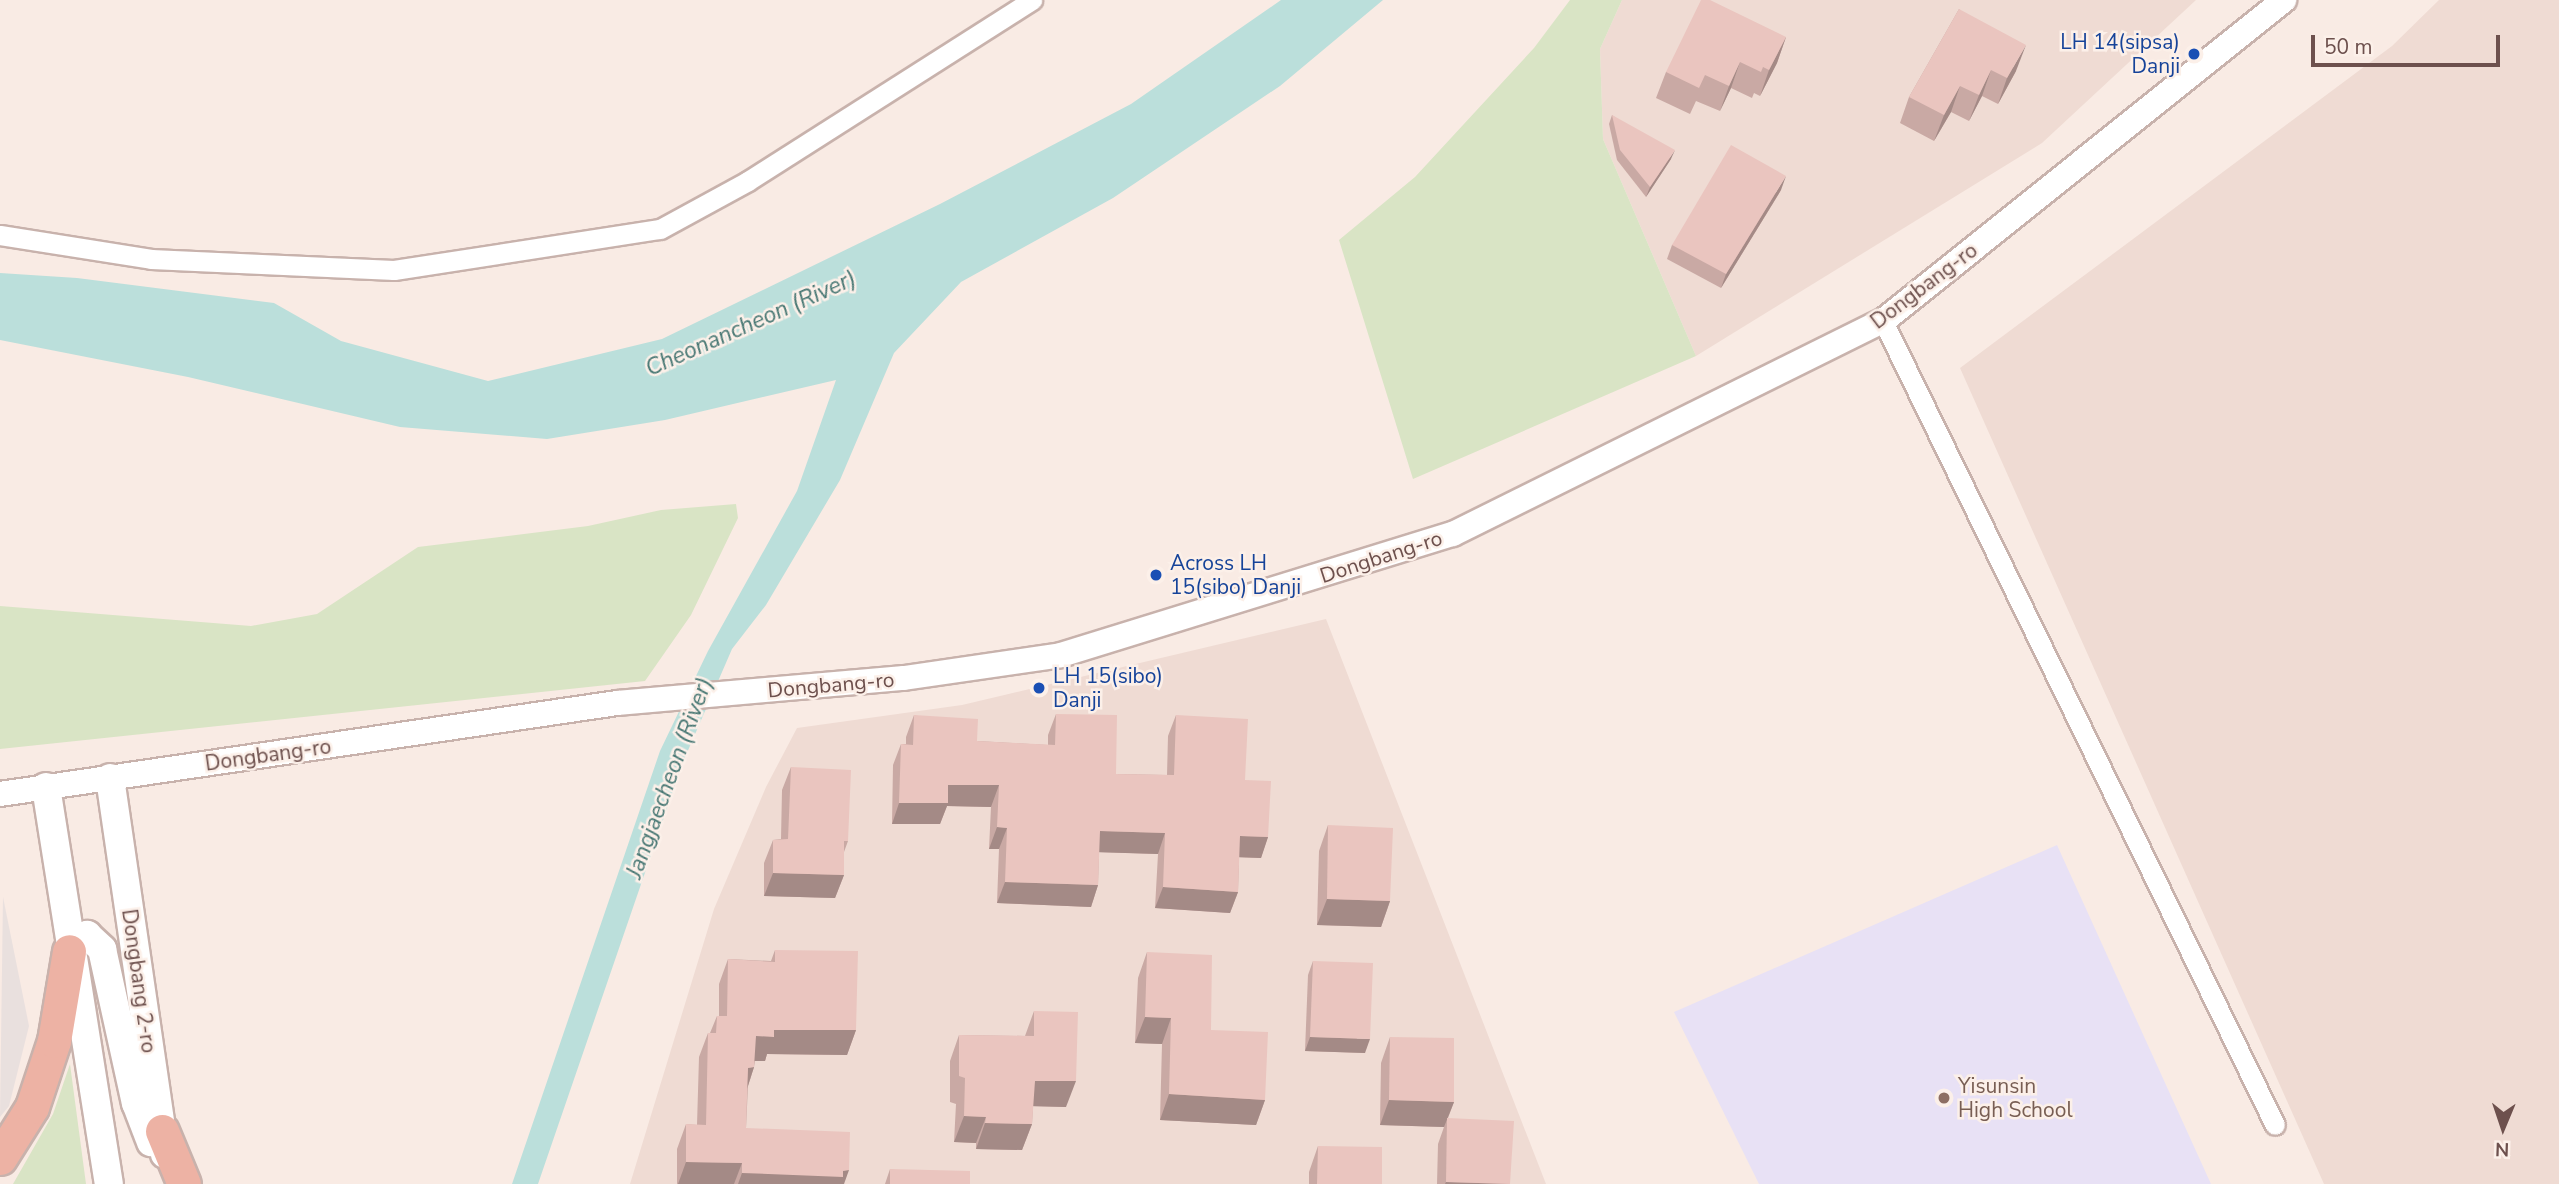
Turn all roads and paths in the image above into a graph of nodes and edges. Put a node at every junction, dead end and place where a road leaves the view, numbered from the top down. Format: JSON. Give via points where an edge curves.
{"nodes":[{"id":1,"x":1032,"y":0,"type":"edge"},
{"id":2,"x":2284,"y":0,"type":"edge"},
{"id":3,"x":0,"y":234,"type":"edge"},
{"id":4,"x":1884,"y":321,"type":"junction"},
{"id":5,"x":110,"y":778,"type":"junction"},
{"id":6,"x":46,"y":787,"type":"junction"},
{"id":7,"x":0,"y":794,"type":"edge"},
{"id":8,"x":69,"y":951,"type":"junction"},
{"id":9,"x":2275,"y":1125,"type":"dead end"},
{"id":10,"x":162,"y":1132,"type":"junction"},
{"id":11,"x":0,"y":1158,"type":"edge"},
{"id":12,"x":109,"y":1184,"type":"edge"},
{"id":13,"x":168,"y":1184,"type":"edge"},
{"id":14,"x":184,"y":1184,"type":"edge"}],
"edges":[{"from":1,"to":3,"type":"street","via":[[748,181],[660,229],[394,270],[151,259]]},
{"from":2,"to":4,"type":"street","name":"Dongbang-ro"},
{"from":4,"to":5,"type":"street","name":"Dongbang-ro","via":[[1453,534],[1061,654],[800,688],[617,703]]},
{"from":4,"to":9,"type":"street"},
{"from":5,"to":6,"type":"street","name":"Dongbang-ro"},
{"from":5,"to":10,"type":"main road","name":"Dongbang 2-ro"},
{"from":6,"to":7,"type":"street","name":"Dongbang-ro"},
{"from":6,"to":8,"type":"main road"},
{"from":8,"to":11,"type":"highway","via":[[54,1041],[32,1107]]},
{"from":8,"to":12,"type":"main road"},
{"from":8,"to":13,"type":"main road","via":[[72,942],[87,935],[102,950],[136,1103]]},
{"from":10,"to":13,"type":"main road","name":"Dongbang 2-ro"},
{"from":10,"to":14,"type":"highway"}]}
